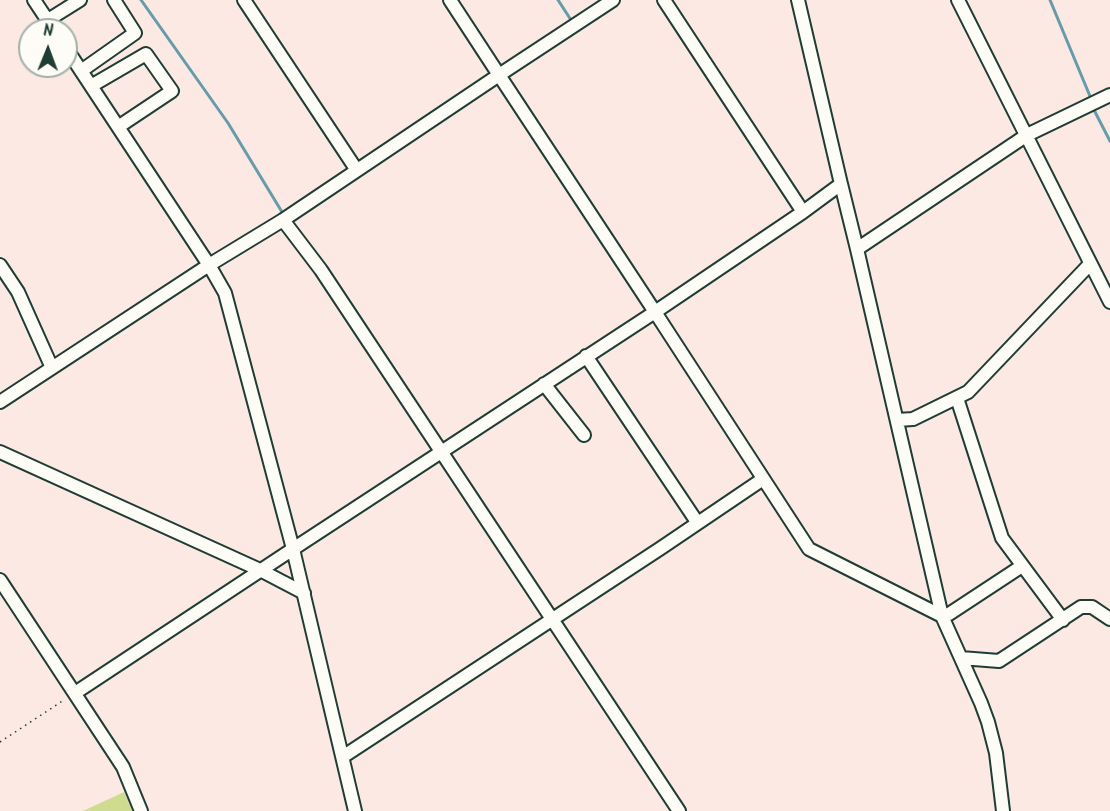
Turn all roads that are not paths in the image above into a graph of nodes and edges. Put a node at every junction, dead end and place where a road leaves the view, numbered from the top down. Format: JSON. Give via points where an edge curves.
{"nodes":[{"id":1,"x":34,"y":0,"type":"edge"},
{"id":2,"x":80,"y":0,"type":"edge"},
{"id":3,"x":114,"y":0,"type":"edge"},
{"id":4,"x":244,"y":0,"type":"edge"},
{"id":5,"x":450,"y":0,"type":"edge"},
{"id":6,"x":613,"y":0,"type":"edge"},
{"id":7,"x":664,"y":0,"type":"edge"},
{"id":8,"x":798,"y":0,"type":"edge"},
{"id":9,"x":958,"y":0,"type":"edge"},
{"id":10,"x":46,"y":18,"type":"edge"},
{"id":11,"x":59,"y":18,"type":"edge"},
{"id":12,"x":78,"y":66,"type":"edge"},
{"id":13,"x":81,"y":71,"type":"junction"},
{"id":14,"x":499,"y":75,"type":"junction"},
{"id":15,"x":91,"y":86,"type":"junction"},
{"id":16,"x":1110,"y":95,"type":"edge"},
{"id":17,"x":118,"y":127,"type":"junction"},
{"id":18,"x":1027,"y":135,"type":"junction"},
{"id":19,"x":356,"y":170,"type":"junction"},
{"id":20,"x":840,"y":184,"type":"junction"},
{"id":21,"x":803,"y":212,"type":"junction"},
{"id":22,"x":283,"y":220,"type":"junction"},
{"id":23,"x":858,"y":249,"type":"junction"},
{"id":24,"x":1090,"y":264,"type":"junction"},
{"id":25,"x":0,"y":265,"type":"edge"},
{"id":26,"x":209,"y":265,"type":"junction"},
{"id":27,"x":1110,"y":302,"type":"edge"},
{"id":28,"x":655,"y":312,"type":"junction"},
{"id":29,"x":586,"y":356,"type":"junction"},
{"id":30,"x":52,"y":368,"type":"junction"},
{"id":31,"x":544,"y":384,"type":"junction"},
{"id":32,"x":957,"y":398,"type":"junction"},
{"id":33,"x":0,"y":402,"type":"edge"},
{"id":34,"x":897,"y":420,"type":"junction"},
{"id":35,"x":584,"y":435,"type":"dead end"},
{"id":36,"x":0,"y":452,"type":"edge"},
{"id":37,"x":441,"y":452,"type":"junction"},
{"id":38,"x":763,"y":479,"type":"junction"},
{"id":39,"x":697,"y":522,"type":"junction"},
{"id":40,"x":293,"y":549,"type":"junction"},
{"id":41,"x":1022,"y":566,"type":"junction"},
{"id":42,"x":260,"y":570,"type":"junction"},
{"id":43,"x":0,"y":580,"type":"edge"},
{"id":44,"x":304,"y":593,"type":"junction"},
{"id":45,"x":942,"y":616,"type":"junction"},
{"id":46,"x":1110,"y":619,"type":"edge"},
{"id":47,"x":552,"y":620,"type":"junction"},
{"id":48,"x":1064,"y":620,"type":"junction"},
{"id":49,"x":961,"y":658,"type":"junction"},
{"id":50,"x":75,"y":693,"type":"junction"},
{"id":51,"x":344,"y":756,"type":"junction"},
{"id":52,"x":141,"y":811,"type":"edge"},
{"id":53,"x":356,"y":811,"type":"edge"},
{"id":54,"x":679,"y":811,"type":"edge"},
{"id":55,"x":1003,"y":811,"type":"edge"}],
"edges":[{"from":1,"to":10,"type":"street"},
{"from":2,"to":11,"type":"street"},
{"from":3,"to":13,"type":"street","via":[[135,33]]},
{"from":4,"to":19,"type":"street"},
{"from":5,"to":14,"type":"street"},
{"from":6,"to":14,"type":"street"},
{"from":7,"to":21,"type":"street"},
{"from":8,"to":20,"type":"street"},
{"from":9,"to":18,"type":"street"},
{"from":12,"to":13,"type":"street"},
{"from":13,"to":15,"type":"street"},
{"from":14,"to":19,"type":"street"},
{"from":14,"to":28,"type":"street"},
{"from":15,"to":17,"type":"street"},
{"from":15,"to":17,"type":"street","via":[[146,54],[172,91]]},
{"from":16,"to":18,"type":"street"},
{"from":17,"to":26,"type":"street"},
{"from":18,"to":23,"type":"street"},
{"from":18,"to":24,"type":"street"},
{"from":19,"to":22,"type":"street"},
{"from":20,"to":21,"type":"street"},
{"from":20,"to":23,"type":"street"},
{"from":21,"to":28,"type":"street"},
{"from":22,"to":26,"type":"street"},
{"from":22,"to":37,"type":"street","via":[[321,270]]},
{"from":23,"to":34,"type":"street"},
{"from":24,"to":27,"type":"street"},
{"from":24,"to":32,"type":"street","via":[[968,392]]},
{"from":25,"to":30,"type":"street","via":[[18,292]]},
{"from":26,"to":30,"type":"street"},
{"from":26,"to":40,"type":"street","via":[[225,293]]},
{"from":28,"to":29,"type":"street"},
{"from":28,"to":38,"type":"street"},
{"from":29,"to":31,"type":"street"},
{"from":29,"to":39,"type":"street"},
{"from":30,"to":33,"type":"street"},
{"from":31,"to":35,"type":"street"},
{"from":31,"to":37,"type":"street"},
{"from":32,"to":34,"type":"street","via":[[913,419]]},
{"from":32,"to":41,"type":"street","via":[[1002,538]]},
{"from":34,"to":45,"type":"street"},
{"from":36,"to":42,"type":"street"},
{"from":37,"to":40,"type":"street"},
{"from":37,"to":47,"type":"street"},
{"from":38,"to":39,"type":"street"},
{"from":38,"to":45,"type":"street","via":[[808,549]]},
{"from":39,"to":47,"type":"street"},
{"from":40,"to":42,"type":"street"},
{"from":40,"to":44,"type":"street"},
{"from":41,"to":45,"type":"street"},
{"from":41,"to":48,"type":"street"},
{"from":42,"to":44,"type":"street"},
{"from":42,"to":50,"type":"street"},
{"from":43,"to":50,"type":"street"},
{"from":44,"to":51,"type":"street"},
{"from":45,"to":49,"type":"street"},
{"from":46,"to":48,"type":"street","via":[[1092,608],[1080,608]]},
{"from":47,"to":51,"type":"street"},
{"from":47,"to":54,"type":"street"},
{"from":48,"to":49,"type":"street","via":[[999,662]]},
{"from":49,"to":55,"type":"street","via":[[988,722]]},
{"from":50,"to":52,"type":"street","via":[[123,767]]},
{"from":51,"to":53,"type":"street"}]}
